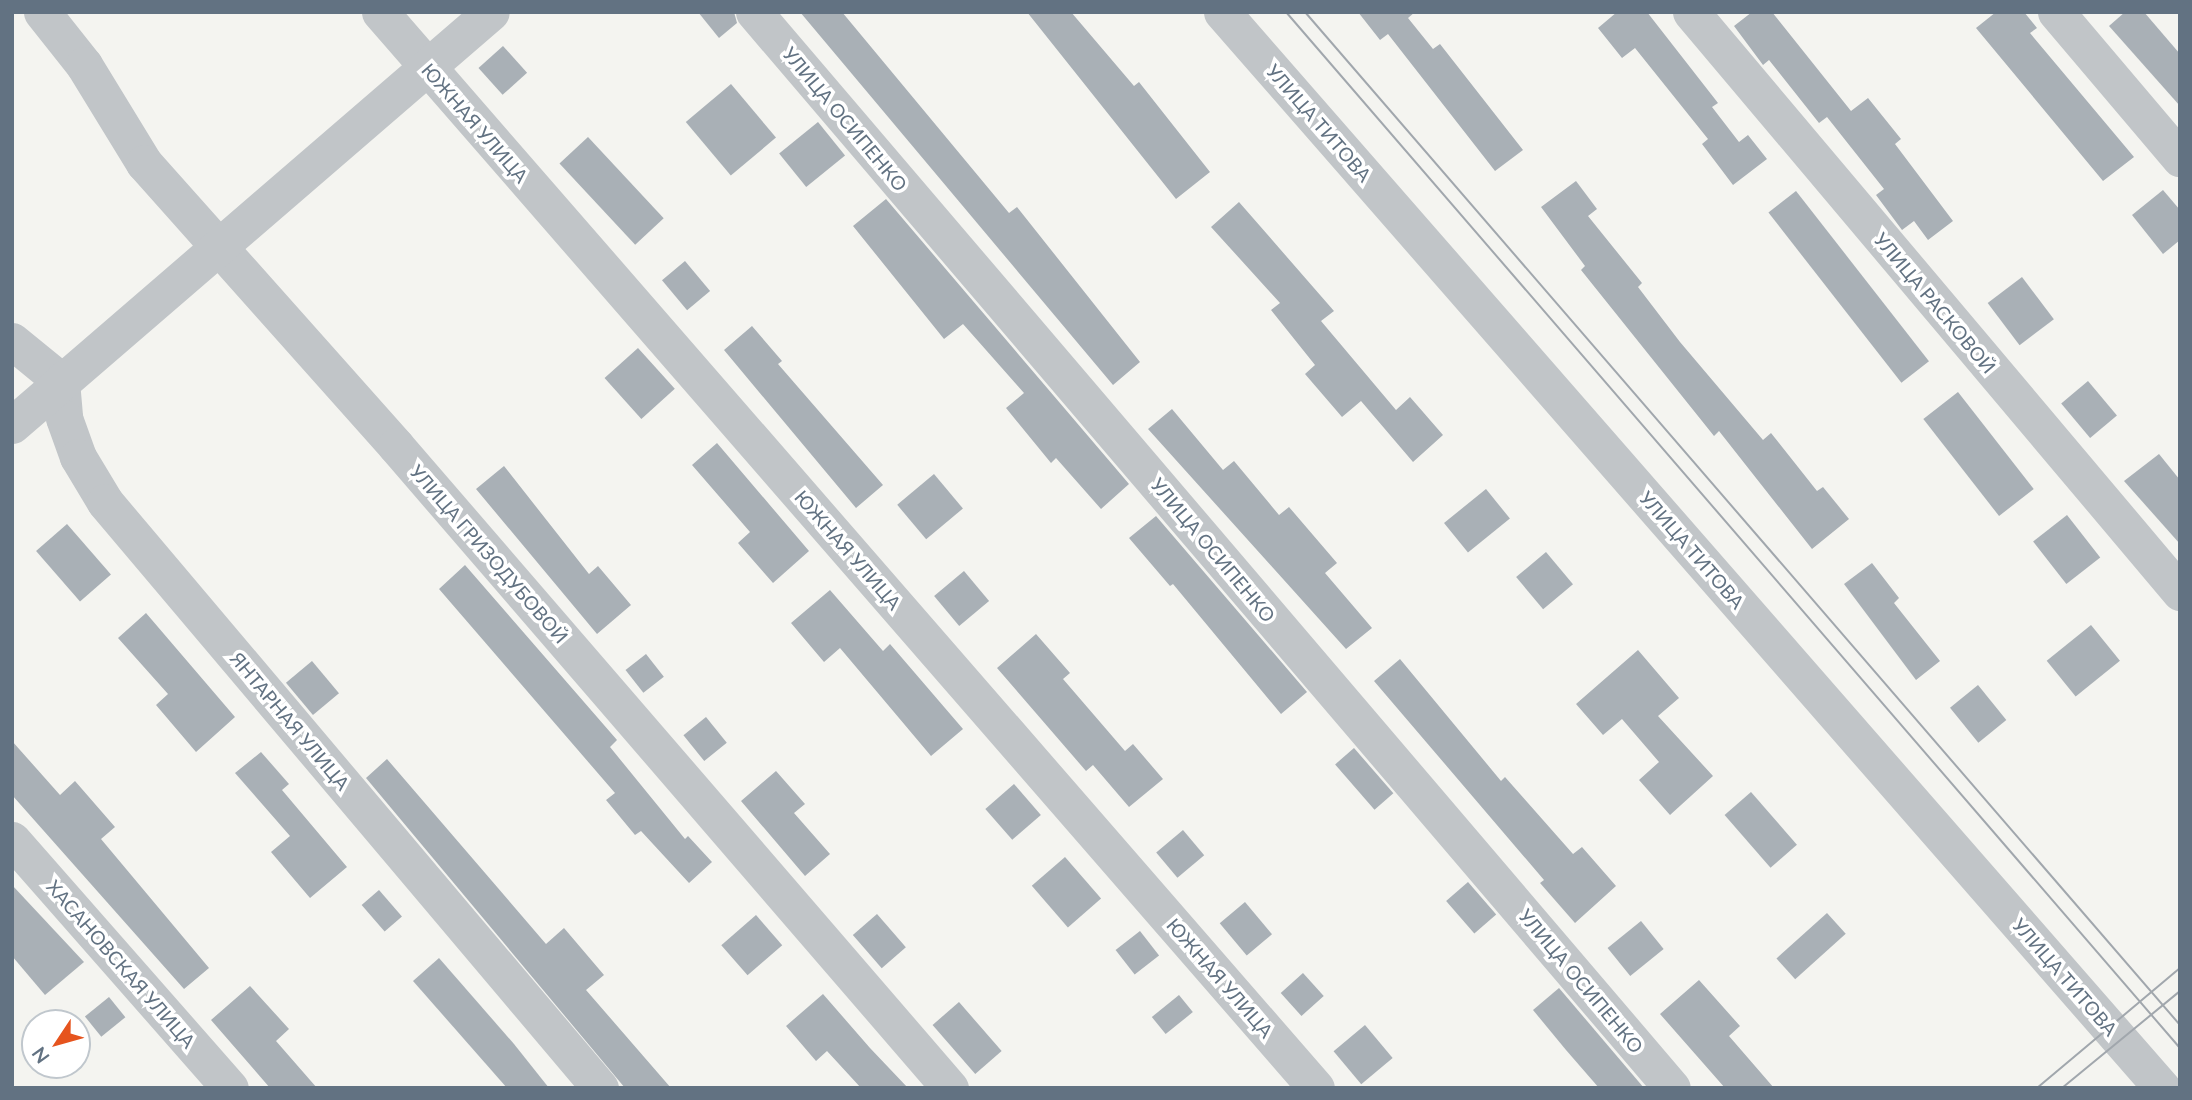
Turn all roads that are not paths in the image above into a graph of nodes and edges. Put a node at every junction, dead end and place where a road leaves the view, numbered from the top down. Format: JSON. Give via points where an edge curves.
{"nodes":[{"id":1,"x":42,"y":12,"type":"edge"},
{"id":2,"x":380,"y":12,"type":"edge"},
{"id":3,"x":491,"y":12,"type":"edge"},
{"id":4,"x":754,"y":12,"type":"edge"},
{"id":5,"x":1222,"y":12,"type":"edge"},
{"id":6,"x":1691,"y":12,"type":"edge"},
{"id":7,"x":2056,"y":12,"type":"edge"},
{"id":8,"x":426,"y":67,"type":"junction"},
{"id":9,"x":2180,"y":159,"type":"edge"},
{"id":10,"x":217,"y":245,"type":"junction"},
{"id":11,"x":12,"y":341,"type":"edge"},
{"id":12,"x":61,"y":382,"type":"junction"},
{"id":13,"x":12,"y":425,"type":"edge"},
{"id":14,"x":2180,"y":592,"type":"edge"},
{"id":15,"x":12,"y":840,"type":"edge"},
{"id":16,"x":2180,"y":1074,"type":"edge"},
{"id":17,"x":230,"y":1088,"type":"edge"},
{"id":18,"x":600,"y":1088,"type":"edge"},
{"id":19,"x":950,"y":1088,"type":"edge"},
{"id":20,"x":1316,"y":1088,"type":"edge"},
{"id":21,"x":1672,"y":1088,"type":"edge"},
{"id":22,"x":2163,"y":1088,"type":"edge"}],
"edges":[{"from":1,"to":10,"type":"street","name":"УЛИЦА ГРИЗОДУБОВОЙ","via":[[84,65],[145,163]]},
{"from":2,"to":8,"type":"street","name":"ЮЖНАЯ УЛИЦА"},
{"from":3,"to":8,"type":"street"},
{"from":4,"to":21,"type":"street","name":"УЛИЦА ОСИПЕНКО"},
{"from":5,"to":22,"type":"street","name":"УЛИЦА ТИТОВА"},
{"from":6,"to":14,"type":"street","name":"УЛИЦА РАСКОВОЙ"},
{"from":7,"to":9,"type":"street"},
{"from":8,"to":10,"type":"street"},
{"from":8,"to":20,"type":"street","name":"ЮЖНАЯ УЛИЦА"},
{"from":10,"to":12,"type":"street"},
{"from":10,"to":19,"type":"street","name":"УЛИЦА ГРИЗОДУБОВОЙ"},
{"from":11,"to":12,"type":"street"},
{"from":12,"to":13,"type":"street"},
{"from":12,"to":18,"type":"street","name":"ЯНТАРНАЯ УЛИЦА","via":[[64,418],[78,457],[105,502]]},
{"from":15,"to":17,"type":"street","name":"ХАСАНОВСКАЯ УЛИЦА"},
{"from":16,"to":22,"type":"street"}]}
